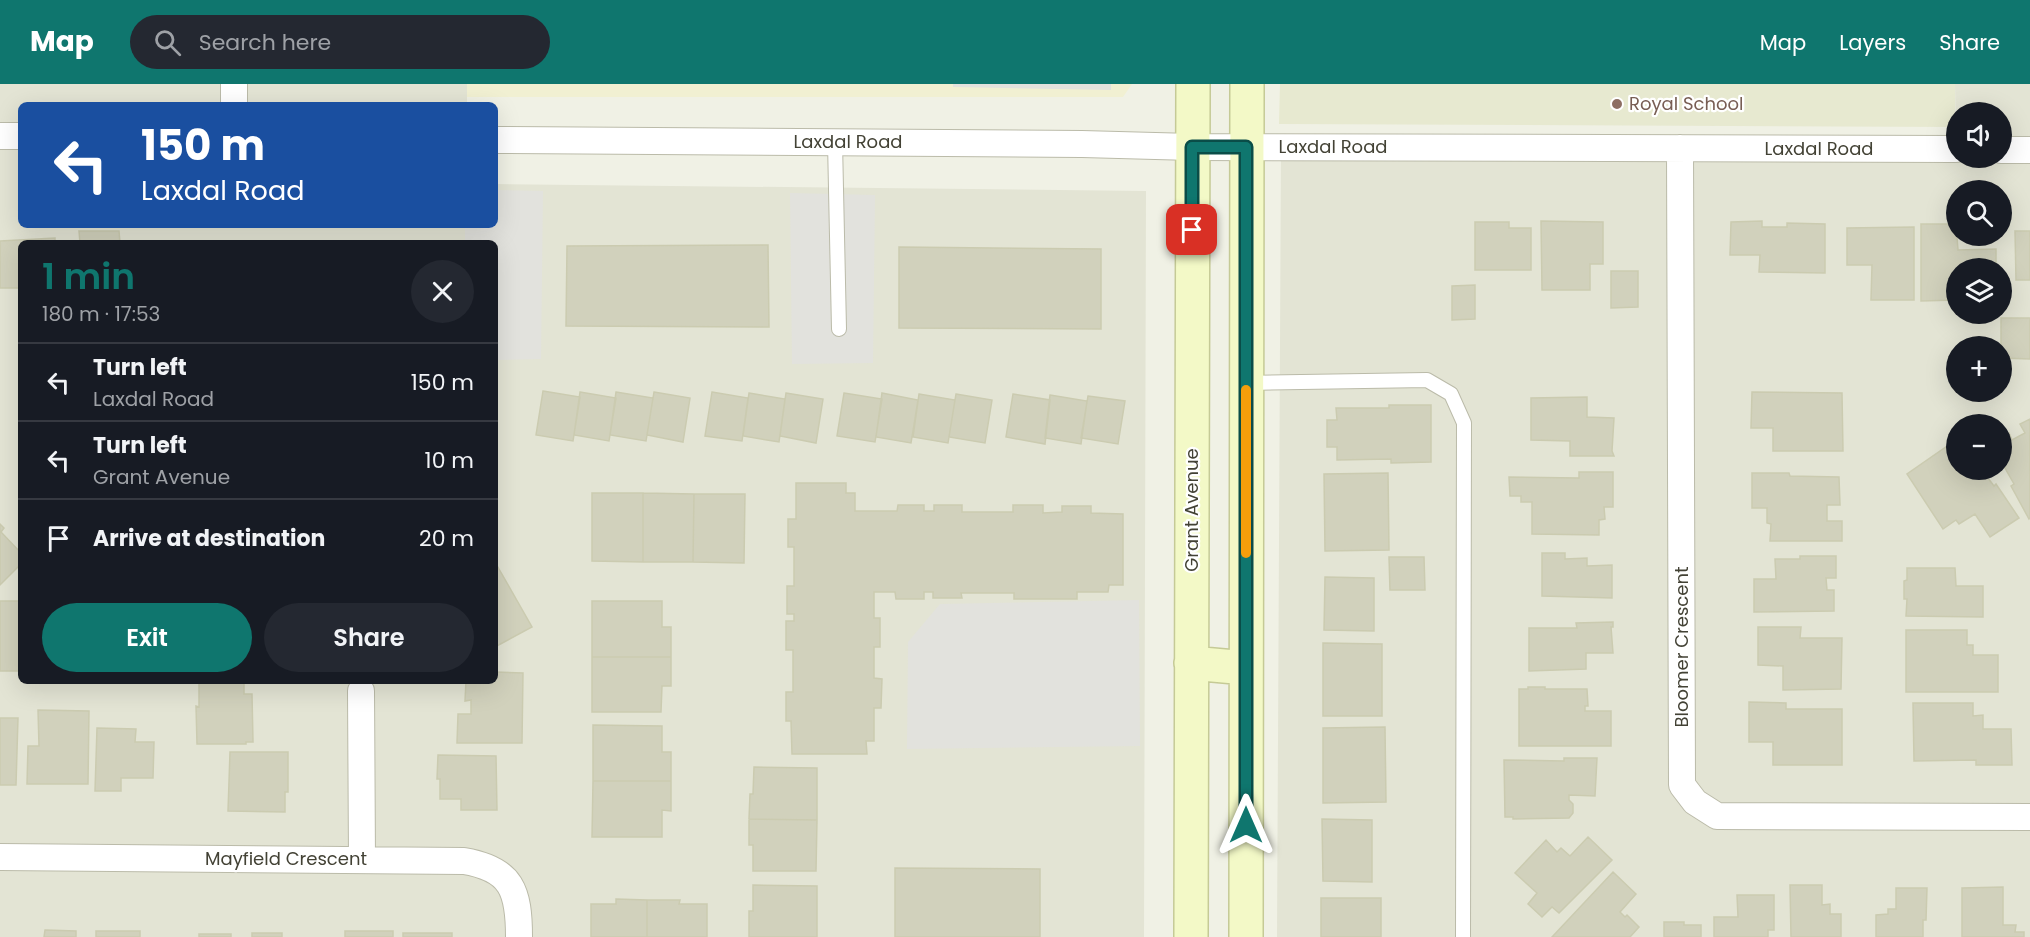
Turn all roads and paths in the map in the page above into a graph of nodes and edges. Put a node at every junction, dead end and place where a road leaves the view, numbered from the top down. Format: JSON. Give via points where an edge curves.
{"nodes":[{"id":1,"x":234,"y":84,"type":"edge"},
{"id":2,"x":1193,"y":84,"type":"edge"},
{"id":3,"x":1247,"y":84,"type":"edge"},
{"id":4,"x":234,"y":102,"type":"edge"},
{"id":5,"x":0,"y":136,"type":"edge"},
{"id":6,"x":18,"y":136,"type":"edge"},
{"id":7,"x":498,"y":140,"type":"edge"},
{"id":8,"x":835,"y":142,"type":"junction"},
{"id":9,"x":1192,"y":147,"type":"junction"},
{"id":10,"x":1246,"y":147,"type":"junction"},
{"id":11,"x":1680,"y":148,"type":"junction"},
{"id":12,"x":1946,"y":149,"type":"edge"},
{"id":13,"x":2012,"y":150,"type":"edge"},
{"id":14,"x":2030,"y":150,"type":"edge"},
{"id":15,"x":839,"y":329,"type":"dead end"},
{"id":16,"x":1246,"y":383,"type":"junction"},
{"id":17,"x":1191,"y":663,"type":"junction"},
{"id":18,"x":1246,"y":668,"type":"junction"},
{"id":19,"x":361,"y":691,"type":"dead end"},
{"id":20,"x":2030,"y":817,"type":"edge"},
{"id":21,"x":0,"y":857,"type":"edge"},
{"id":22,"x":362,"y":859,"type":"junction"},
{"id":23,"x":519,"y":937,"type":"edge"},
{"id":24,"x":1191,"y":937,"type":"edge"},
{"id":25,"x":1246,"y":937,"type":"edge"},
{"id":26,"x":1463,"y":937,"type":"edge"}],
"edges":[{"from":1,"to":4,"type":"street"},
{"from":2,"to":9,"type":"main road","name":"Grant Avenue"},
{"from":3,"to":10,"type":"main road"},
{"from":5,"to":6,"type":"street"},
{"from":7,"to":8,"type":"street","name":"Laxdal Road"},
{"from":8,"to":9,"type":"street","name":"Laxdal Road"},
{"from":8,"to":15,"type":"lane"},
{"from":9,"to":10,"type":"street","name":"Laxdal Road"},
{"from":9,"to":17,"type":"main road","name":"Grant Avenue"},
{"from":10,"to":11,"type":"street","name":"Laxdal Road"},
{"from":10,"to":16,"type":"main road"},
{"from":11,"to":12,"type":"street","name":"Laxdal Road"},
{"from":11,"to":20,"type":"street","name":"Bloomer Crescent","via":[[1682,785],[1695,802],[1717,816]]},
{"from":13,"to":14,"type":"street"},
{"from":16,"to":18,"type":"main road"},
{"from":16,"to":26,"type":"lane","via":[[1427,380],[1451,394],[1464,423]]},
{"from":17,"to":18,"type":"main road"},
{"from":17,"to":24,"type":"main road","name":"Grant Avenue"},
{"from":18,"to":25,"type":"main road"},
{"from":19,"to":22,"type":"street"},
{"from":21,"to":22,"type":"street","name":"Mayfield Crescent"},
{"from":22,"to":23,"type":"street","name":"Mayfield Crescent","via":[[485,865],[504,877],[515,894]]}]}
